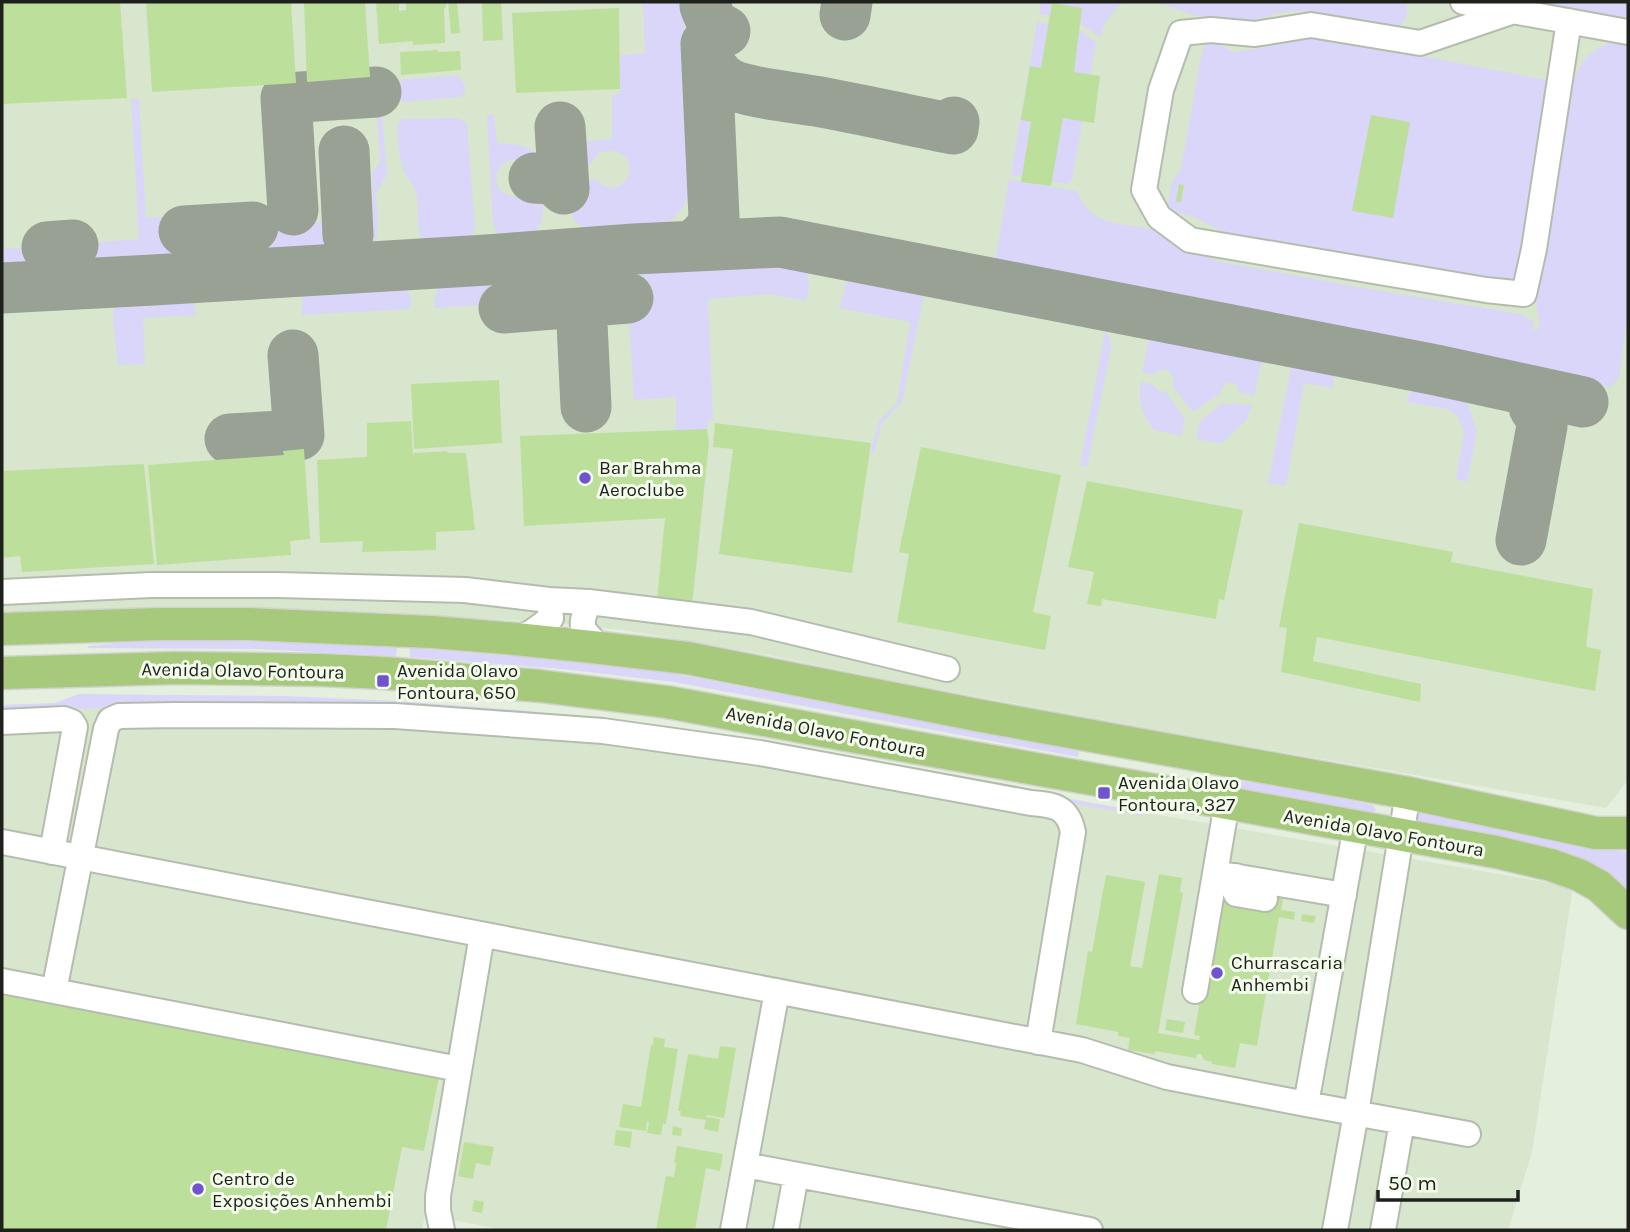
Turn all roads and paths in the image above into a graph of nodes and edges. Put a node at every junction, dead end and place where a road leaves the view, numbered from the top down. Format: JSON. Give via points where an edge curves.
{"nodes":[{"id":1,"x":1463,"y":2,"type":"edge"},
{"id":2,"x":1514,"y":11,"type":"junction"},
{"id":3,"x":1569,"y":21,"type":"junction"},
{"id":4,"x":1628,"y":32,"type":"edge"},
{"id":5,"x":2,"y":592,"type":"edge"},
{"id":6,"x":550,"y":600,"type":"junction"},
{"id":7,"x":589,"y":603,"type":"junction"},
{"id":8,"x":2,"y":629,"type":"edge"},
{"id":9,"x":516,"y":639,"type":"junction"},
{"id":10,"x":601,"y":648,"type":"junction"},
{"id":11,"x":947,"y":669,"type":"dead end"},
{"id":12,"x":2,"y":673,"type":"edge"},
{"id":13,"x":2,"y":722,"type":"edge"},
{"id":14,"x":1147,"y":746,"type":"junction"},
{"id":15,"x":1204,"y":756,"type":"junction"},
{"id":16,"x":1136,"y":787,"type":"junction"},
{"id":17,"x":1408,"y":793,"type":"junction"},
{"id":18,"x":1190,"y":796,"type":"junction"},
{"id":19,"x":1227,"y":803,"type":"junction"},
{"id":20,"x":1356,"y":826,"type":"junction"},
{"id":21,"x":1628,"y":833,"type":"edge"},
{"id":22,"x":1402,"y":835,"type":"junction"},
{"id":23,"x":2,"y":842,"type":"edge"},
{"id":24,"x":52,"y":852,"type":"junction"},
{"id":25,"x":81,"y":858,"type":"junction"},
{"id":26,"x":1225,"y":874,"type":"junction"},
{"id":27,"x":1307,"y":889,"type":"junction"},
{"id":28,"x":1344,"y":895,"type":"junction"},
{"id":29,"x":1628,"y":912,"type":"edge"},
{"id":30,"x":482,"y":935,"type":"junction"},
{"id":31,"x":2,"y":981,"type":"edge"},
{"id":32,"x":1195,"y":990,"type":"dead end"},
{"id":33,"x":54,"y":991,"type":"junction"},
{"id":34,"x":777,"y":991,"type":"junction"},
{"id":35,"x":1038,"y":1042,"type":"junction"},
{"id":36,"x":459,"y":1069,"type":"junction"},
{"id":37,"x":1306,"y":1104,"type":"junction"},
{"id":38,"x":1356,"y":1113,"type":"junction"},
{"id":39,"x":1402,"y":1122,"type":"junction"},
{"id":40,"x":1468,"y":1134,"type":"dead end"},
{"id":41,"x":745,"y":1165,"type":"junction"},
{"id":42,"x":796,"y":1175,"type":"junction"},
{"id":43,"x":442,"y":1230,"type":"edge"},
{"id":44,"x":733,"y":1230,"type":"edge"},
{"id":45,"x":786,"y":1230,"type":"edge"},
{"id":46,"x":1090,"y":1230,"type":"edge"},
{"id":47,"x":1335,"y":1230,"type":"edge"},
{"id":48,"x":1383,"y":1230,"type":"edge"}],
"edges":[{"from":1,"to":2,"type":"lane"},
{"from":2,"to":3,"type":"lane"},
{"from":2,"to":3,"type":"lane","via":[[1420,43],[1311,25],[1255,34],[1181,33],[1161,90],[1144,190],[1159,217],[1190,240],[1524,294]]},
{"from":3,"to":4,"type":"lane"},
{"from":5,"to":6,"type":"lane","via":[[278,585],[466,590]]},
{"from":6,"to":7,"type":"lane"},
{"from":6,"to":9,"type":"lane","via":[[551,618]]},
{"from":7,"to":10,"type":"lane","via":[[582,620],[584,631]]},
{"from":7,"to":11,"type":"lane","via":[[751,622]]},
{"from":8,"to":9,"type":"main road","via":[[248,624]]},
{"from":9,"to":10,"type":"main road"},
{"from":10,"to":14,"type":"main road","via":[[687,659]]},
{"from":12,"to":16,"type":"main road","name":"Avenida Olavo Fontoura","via":[[321,670],[540,686],[667,702]]},
{"from":13,"to":24,"type":"lane","via":[[64,719],[75,727]]},
{"from":14,"to":15,"type":"main road"},
{"from":14,"to":16,"type":"main road","via":[[1152,765]]},
{"from":15,"to":17,"type":"main road"},
{"from":15,"to":18,"type":"main road","via":[[1188,772]]},
{"from":16,"to":18,"type":"main road","name":"Avenida Olavo Fontoura"},
{"from":17,"to":21,"type":"main road","via":[[1597,833]]},
{"from":17,"to":22,"type":"lane"},
{"from":18,"to":19,"type":"main road","name":"Avenida Olavo Fontoura"},
{"from":19,"to":20,"type":"main road","name":"Avenida Olavo Fontoura"},
{"from":19,"to":26,"type":"lane"},
{"from":20,"to":22,"type":"main road","name":"Avenida Olavo Fontoura"},
{"from":20,"to":28,"type":"lane"},
{"from":22,"to":29,"type":"main road","name":"Avenida Olavo Fontoura","via":[[1551,864],[1600,886]]},
{"from":22,"to":38,"type":"lane"},
{"from":23,"to":24,"type":"lane"},
{"from":24,"to":25,"type":"lane"},
{"from":25,"to":30,"type":"lane"},
{"from":25,"to":33,"type":"lane"},
{"from":25,"to":35,"type":"lane","via":[[107,723],[119,716],[395,716],[603,730],[1048,805],[1066,814],[1073,832]]},
{"from":26,"to":27,"type":"lane"},
{"from":26,"to":27,"type":"lane","via":[[1236,894],[1294,901]]},
{"from":26,"to":32,"type":"lane"},
{"from":27,"to":28,"type":"lane"},
{"from":28,"to":37,"type":"lane"},
{"from":30,"to":34,"type":"lane"},
{"from":30,"to":36,"type":"lane"},
{"from":31,"to":33,"type":"lane"},
{"from":33,"to":36,"type":"lane"},
{"from":34,"to":35,"type":"lane"},
{"from":34,"to":41,"type":"lane"},
{"from":35,"to":37,"type":"lane","via":[[1094,1053],[1167,1077]]},
{"from":36,"to":43,"type":"lane","via":[[438,1196]]},
{"from":37,"to":38,"type":"lane"},
{"from":38,"to":39,"type":"lane"},
{"from":38,"to":47,"type":"lane"},
{"from":39,"to":40,"type":"lane"},
{"from":39,"to":48,"type":"lane"},
{"from":41,"to":42,"type":"lane"},
{"from":41,"to":44,"type":"lane"},
{"from":42,"to":45,"type":"lane"},
{"from":42,"to":46,"type":"lane"}]}
